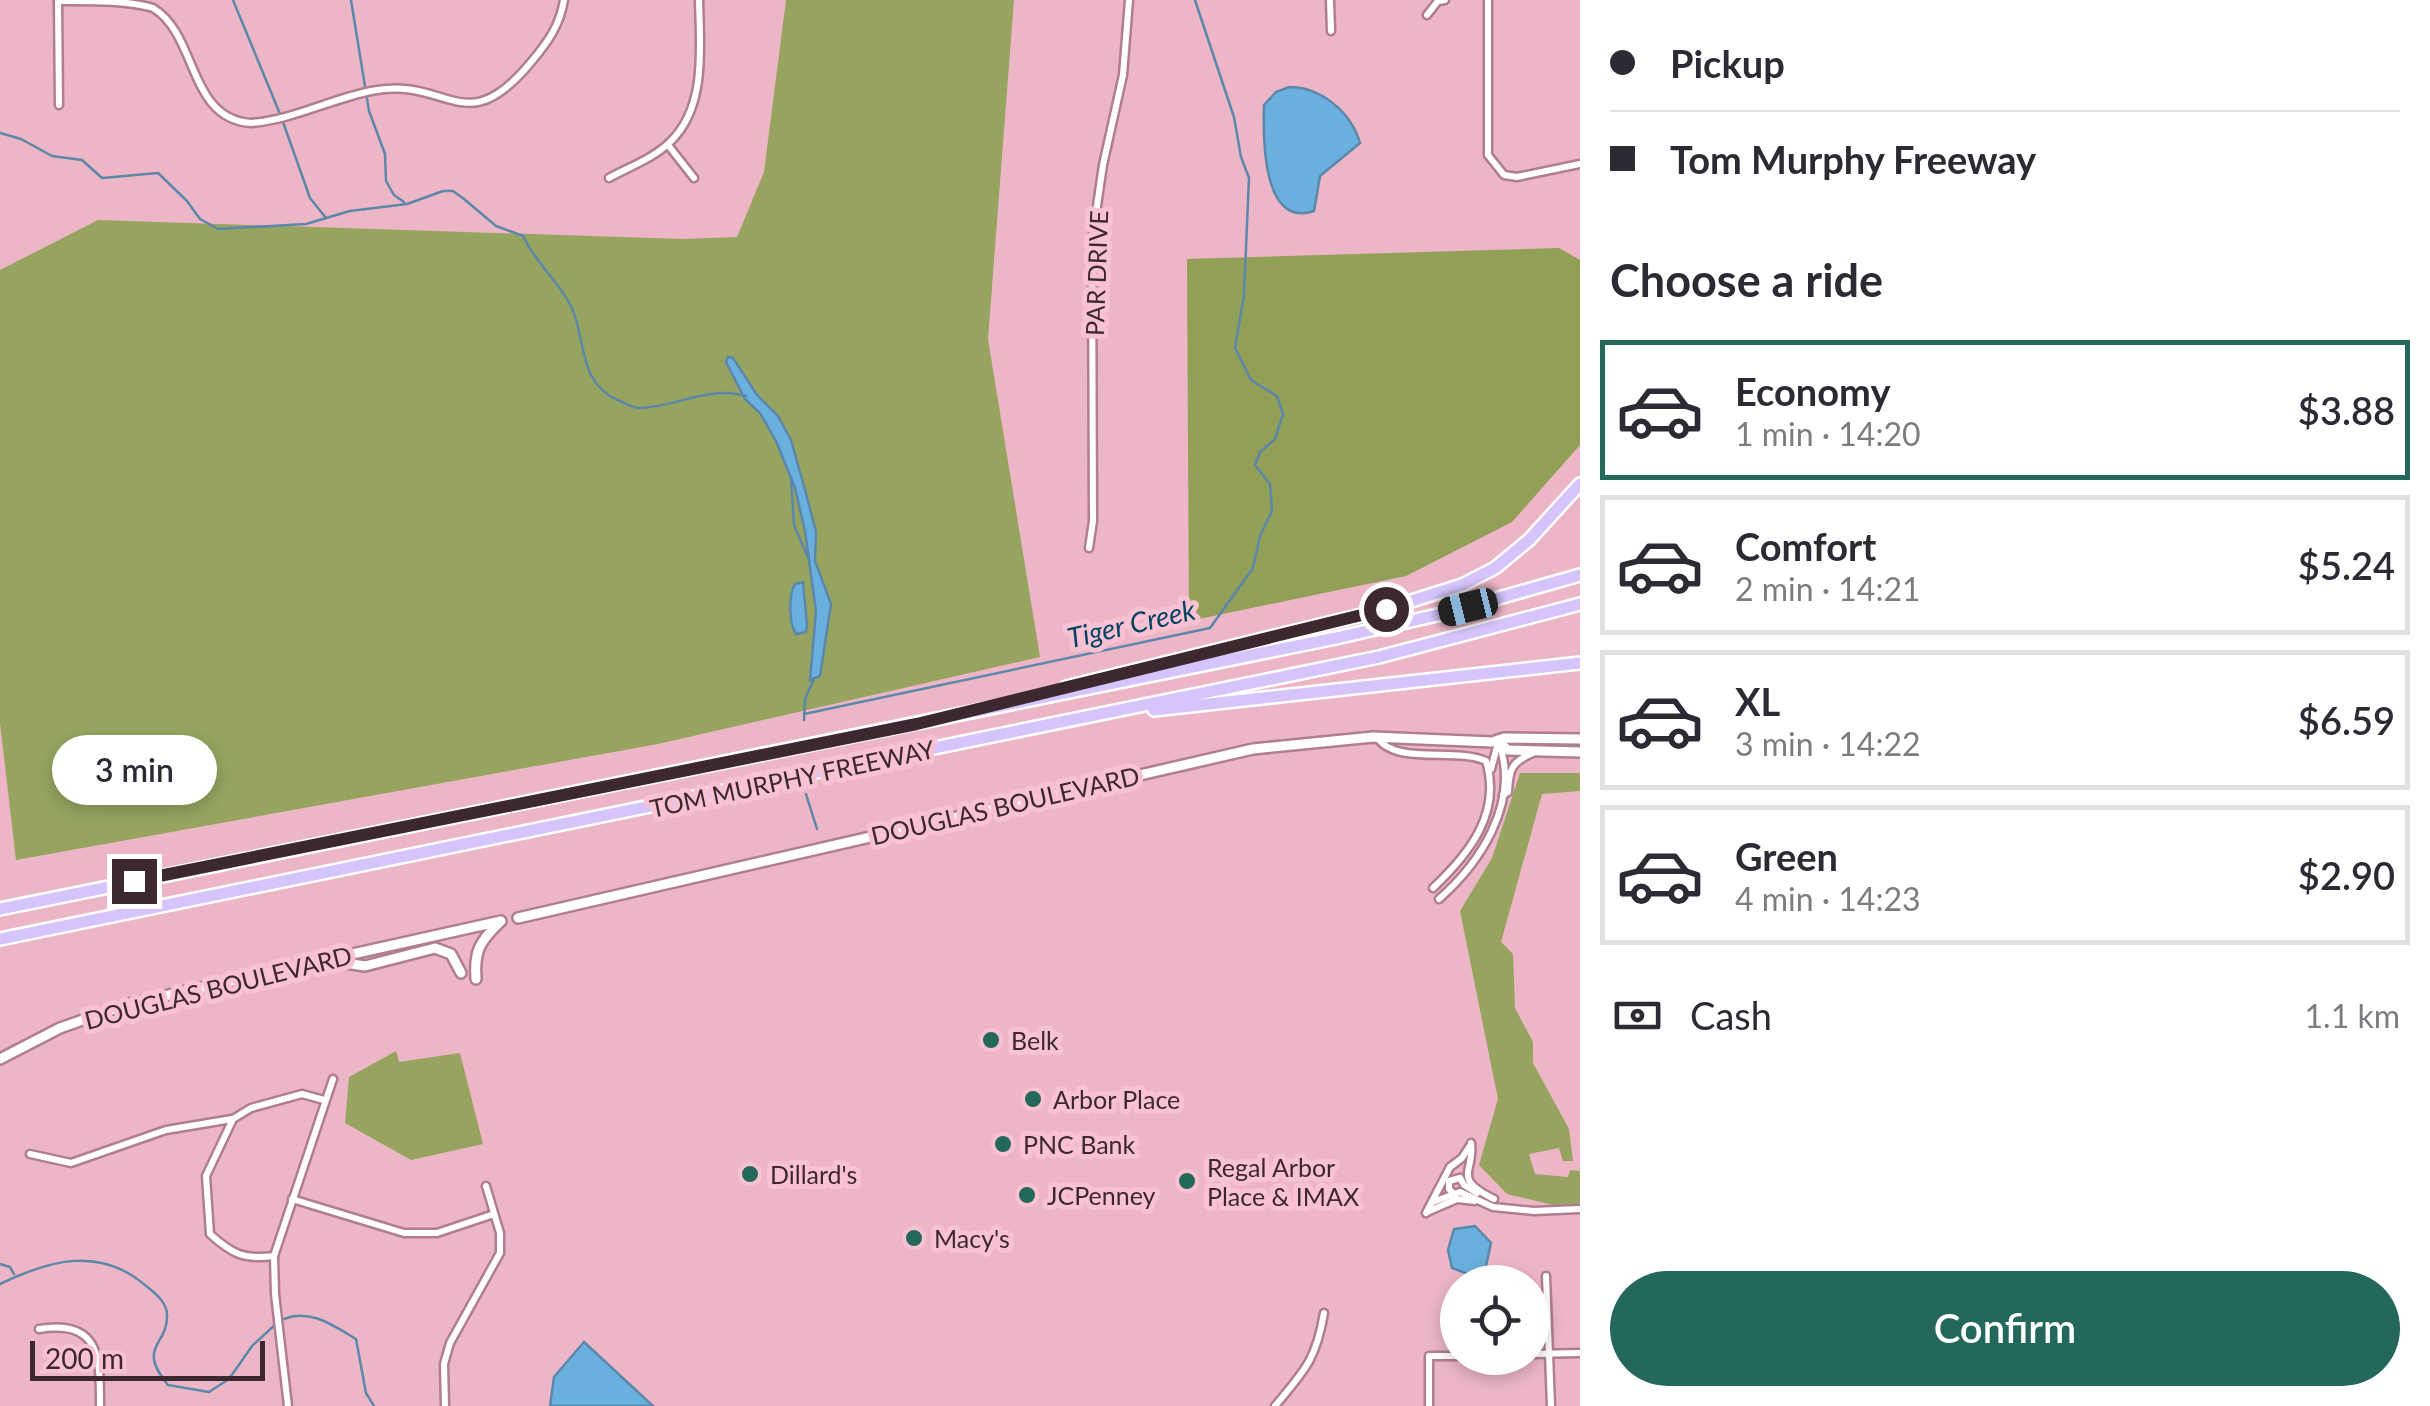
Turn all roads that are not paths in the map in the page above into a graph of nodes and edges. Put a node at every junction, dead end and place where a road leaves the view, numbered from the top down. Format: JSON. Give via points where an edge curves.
{"nodes":[{"id":1,"x":58,"y":0,"type":"edge"},
{"id":2,"x":564,"y":0,"type":"edge"},
{"id":3,"x":699,"y":0,"type":"edge"},
{"id":4,"x":1129,"y":0,"type":"edge"},
{"id":5,"x":1330,"y":0,"type":"edge"},
{"id":6,"x":1445,"y":0,"type":"edge"},
{"id":7,"x":1488,"y":0,"type":"edge"},
{"id":8,"x":1427,"y":15,"type":"dead end"},
{"id":9,"x":1331,"y":31,"type":"dead end"},
{"id":10,"x":59,"y":105,"type":"dead end"},
{"id":11,"x":668,"y":145,"type":"junction"},
{"id":12,"x":1580,"y":164,"type":"edge"},
{"id":13,"x":609,"y":178,"type":"dead end"},
{"id":14,"x":694,"y":178,"type":"dead end"},
{"id":15,"x":1580,"y":484,"type":"edge"},
{"id":16,"x":1088,"y":548,"type":"dead end"},
{"id":17,"x":1580,"y":575,"type":"edge"},
{"id":18,"x":1580,"y":604,"type":"edge"},
{"id":19,"x":1580,"y":663,"type":"edge"},
{"id":20,"x":1090,"y":717,"type":"junction"},
{"id":21,"x":917,"y":724,"type":"junction"},
{"id":22,"x":1377,"y":737,"type":"junction"},
{"id":23,"x":1580,"y":739,"type":"edge"},
{"id":24,"x":1498,"y":742,"type":"junction"},
{"id":25,"x":1540,"y":751,"type":"junction"},
{"id":26,"x":1580,"y":752,"type":"edge"},
{"id":27,"x":1490,"y":774,"type":"junction"},
{"id":28,"x":1502,"y":796,"type":"junction"},
{"id":29,"x":1433,"y":888,"type":"dead end"},
{"id":30,"x":1439,"y":899,"type":"dead end"},
{"id":31,"x":0,"y":909,"type":"edge"},
{"id":32,"x":518,"y":918,"type":"dead end"},
{"id":33,"x":0,"y":939,"type":"edge"},
{"id":34,"x":325,"y":960,"type":"junction"},
{"id":35,"x":460,"y":973,"type":"dead end"},
{"id":36,"x":476,"y":980,"type":"dead end"},
{"id":37,"x":0,"y":1059,"type":"edge"},
{"id":38,"x":333,"y":1079,"type":"dead end"},
{"id":39,"x":324,"y":1100,"type":"junction"},
{"id":40,"x":233,"y":1119,"type":"junction"},
{"id":41,"x":30,"y":1154,"type":"dead end"},
{"id":42,"x":1462,"y":1158,"type":"junction"},
{"id":43,"x":1450,"y":1167,"type":"junction"},
{"id":44,"x":1456,"y":1185,"type":"junction"},
{"id":45,"x":486,"y":1186,"type":"dead end"},
{"id":46,"x":1437,"y":1188,"type":"junction"},
{"id":47,"x":1494,"y":1198,"type":"junction"},
{"id":48,"x":292,"y":1199,"type":"junction"},
{"id":49,"x":1434,"y":1202,"type":"junction"},
{"id":50,"x":1482,"y":1202,"type":"junction"},
{"id":51,"x":1501,"y":1205,"type":"junction"},
{"id":52,"x":1580,"y":1209,"type":"edge"},
{"id":53,"x":494,"y":1214,"type":"junction"},
{"id":54,"x":274,"y":1256,"type":"junction"},
{"id":55,"x":1324,"y":1313,"type":"dead end"},
{"id":56,"x":40,"y":1329,"type":"dead end"},
{"id":57,"x":1580,"y":1353,"type":"edge"},
{"id":58,"x":1550,"y":1354,"type":"joint"},
{"id":59,"x":1440,"y":1356,"type":"edge"},
{"id":60,"x":100,"y":1406,"type":"edge"},
{"id":61,"x":288,"y":1406,"type":"edge"},
{"id":62,"x":445,"y":1406,"type":"edge"},
{"id":63,"x":1275,"y":1406,"type":"edge"},
{"id":64,"x":1429,"y":1406,"type":"edge"},
{"id":65,"x":1551,"y":1406,"type":"edge"}],
"edges":[{"from":1,"to":2,"type":"street","via":[[152,8],[168,22],[212,104],[251,123],[382,90],[410,89],[464,103],[496,97],[548,41]]},
{"from":1,"to":10,"type":"street"},
{"from":3,"to":11,"type":"street","via":[[696,98]]},
{"from":4,"to":16,"type":"street","name":"PAR DRIVE","via":[[1124,75],[1092,240]]},
{"from":5,"to":9,"type":"street"},
{"from":6,"to":8,"type":"street"},
{"from":7,"to":12,"type":"street","via":[[1488,155],[1504,174],[1517,177]]},
{"from":11,"to":13,"type":"street"},
{"from":11,"to":14,"type":"street"},
{"from":15,"to":21,"type":"highway","via":[[1510,557],[1446,592]]},
{"from":17,"to":21,"type":"highway","name":"TOM MURPHY FREEWAY","via":[[1391,626]]},
{"from":18,"to":20,"type":"highway","name":"TOM MURPHY FREEWAY","via":[[1414,650]]},
{"from":19,"to":20,"type":"highway"},
{"from":20,"to":33,"type":"highway","name":"TOM MURPHY FREEWAY"},
{"from":21,"to":31,"type":"highway","name":"TOM MURPHY FREEWAY"},
{"from":22,"to":24,"type":"main road","name":"DOUGLAS BOULEVARD"},
{"from":22,"to":27,"type":"street","via":[[1398,753],[1472,754],[1486,760]]},
{"from":22,"to":32,"type":"main road","name":"DOUGLAS BOULEVARD","via":[[1253,749]]},
{"from":23,"to":24,"type":"main road","name":"DOUGLAS BOULEVARD"},
{"from":24,"to":25,"type":"main road","name":"DOUGLAS BOULEVARD","via":[[1508,750]]},
{"from":24,"to":27,"type":"street"},
{"from":24,"to":28,"type":"street"},
{"from":25,"to":26,"type":"main road","name":"DOUGLAS BOULEVARD"},
{"from":25,"to":28,"type":"street","via":[[1509,768]]},
{"from":27,"to":29,"type":"street","via":[[1484,823],[1464,858]]},
{"from":28,"to":30,"type":"street","via":[[1491,837],[1466,876]]},
{"from":34,"to":35,"type":"main road","via":[[365,966],[435,948],[451,954]]},
{"from":34,"to":36,"type":"main road","name":"DOUGLAS BOULEVARD","via":[[501,921],[474,954]]},
{"from":34,"to":37,"type":"main road","name":"DOUGLAS BOULEVARD","via":[[105,1012]]},
{"from":38,"to":39,"type":"street"},
{"from":39,"to":40,"type":"street","via":[[302,1094]]},
{"from":39,"to":48,"type":"street"},
{"from":40,"to":41,"type":"street","via":[[166,1130],[71,1162]]},
{"from":40,"to":54,"type":"street","via":[[206,1176],[210,1234],[237,1256]]},
{"from":42,"to":43,"type":"street"},
{"from":42,"to":44,"type":"street"},
{"from":42,"to":47,"type":"street","via":[[1470,1145],[1468,1178]]},
{"from":43,"to":44,"type":"street"},
{"from":43,"to":46,"type":"street"},
{"from":44,"to":46,"type":"street"},
{"from":44,"to":47,"type":"street"},
{"from":44,"to":49,"type":"street"},
{"from":44,"to":50,"type":"street"},
{"from":45,"to":53,"type":"street"},
{"from":46,"to":49,"type":"street"},
{"from":47,"to":51,"type":"street"},
{"from":48,"to":53,"type":"street","via":[[404,1233],[437,1233]]},
{"from":48,"to":54,"type":"street"},
{"from":49,"to":50,"type":"street","via":[[1426,1212],[1457,1198]]},
{"from":50,"to":51,"type":"street"},
{"from":51,"to":52,"type":"street"},
{"from":53,"to":62,"type":"street","via":[[500,1252],[450,1344]]},
{"from":54,"to":61,"type":"street"},
{"from":55,"to":63,"type":"street","via":[[1308,1366]]},
{"from":56,"to":60,"type":"street","via":[[62,1325],[92,1343],[99,1355]]},
{"from":57,"to":58,"type":"street"},
{"from":58,"to":65,"type":"street"},
{"from":59,"to":64,"type":"street","via":[[1429,1356]]}]}
